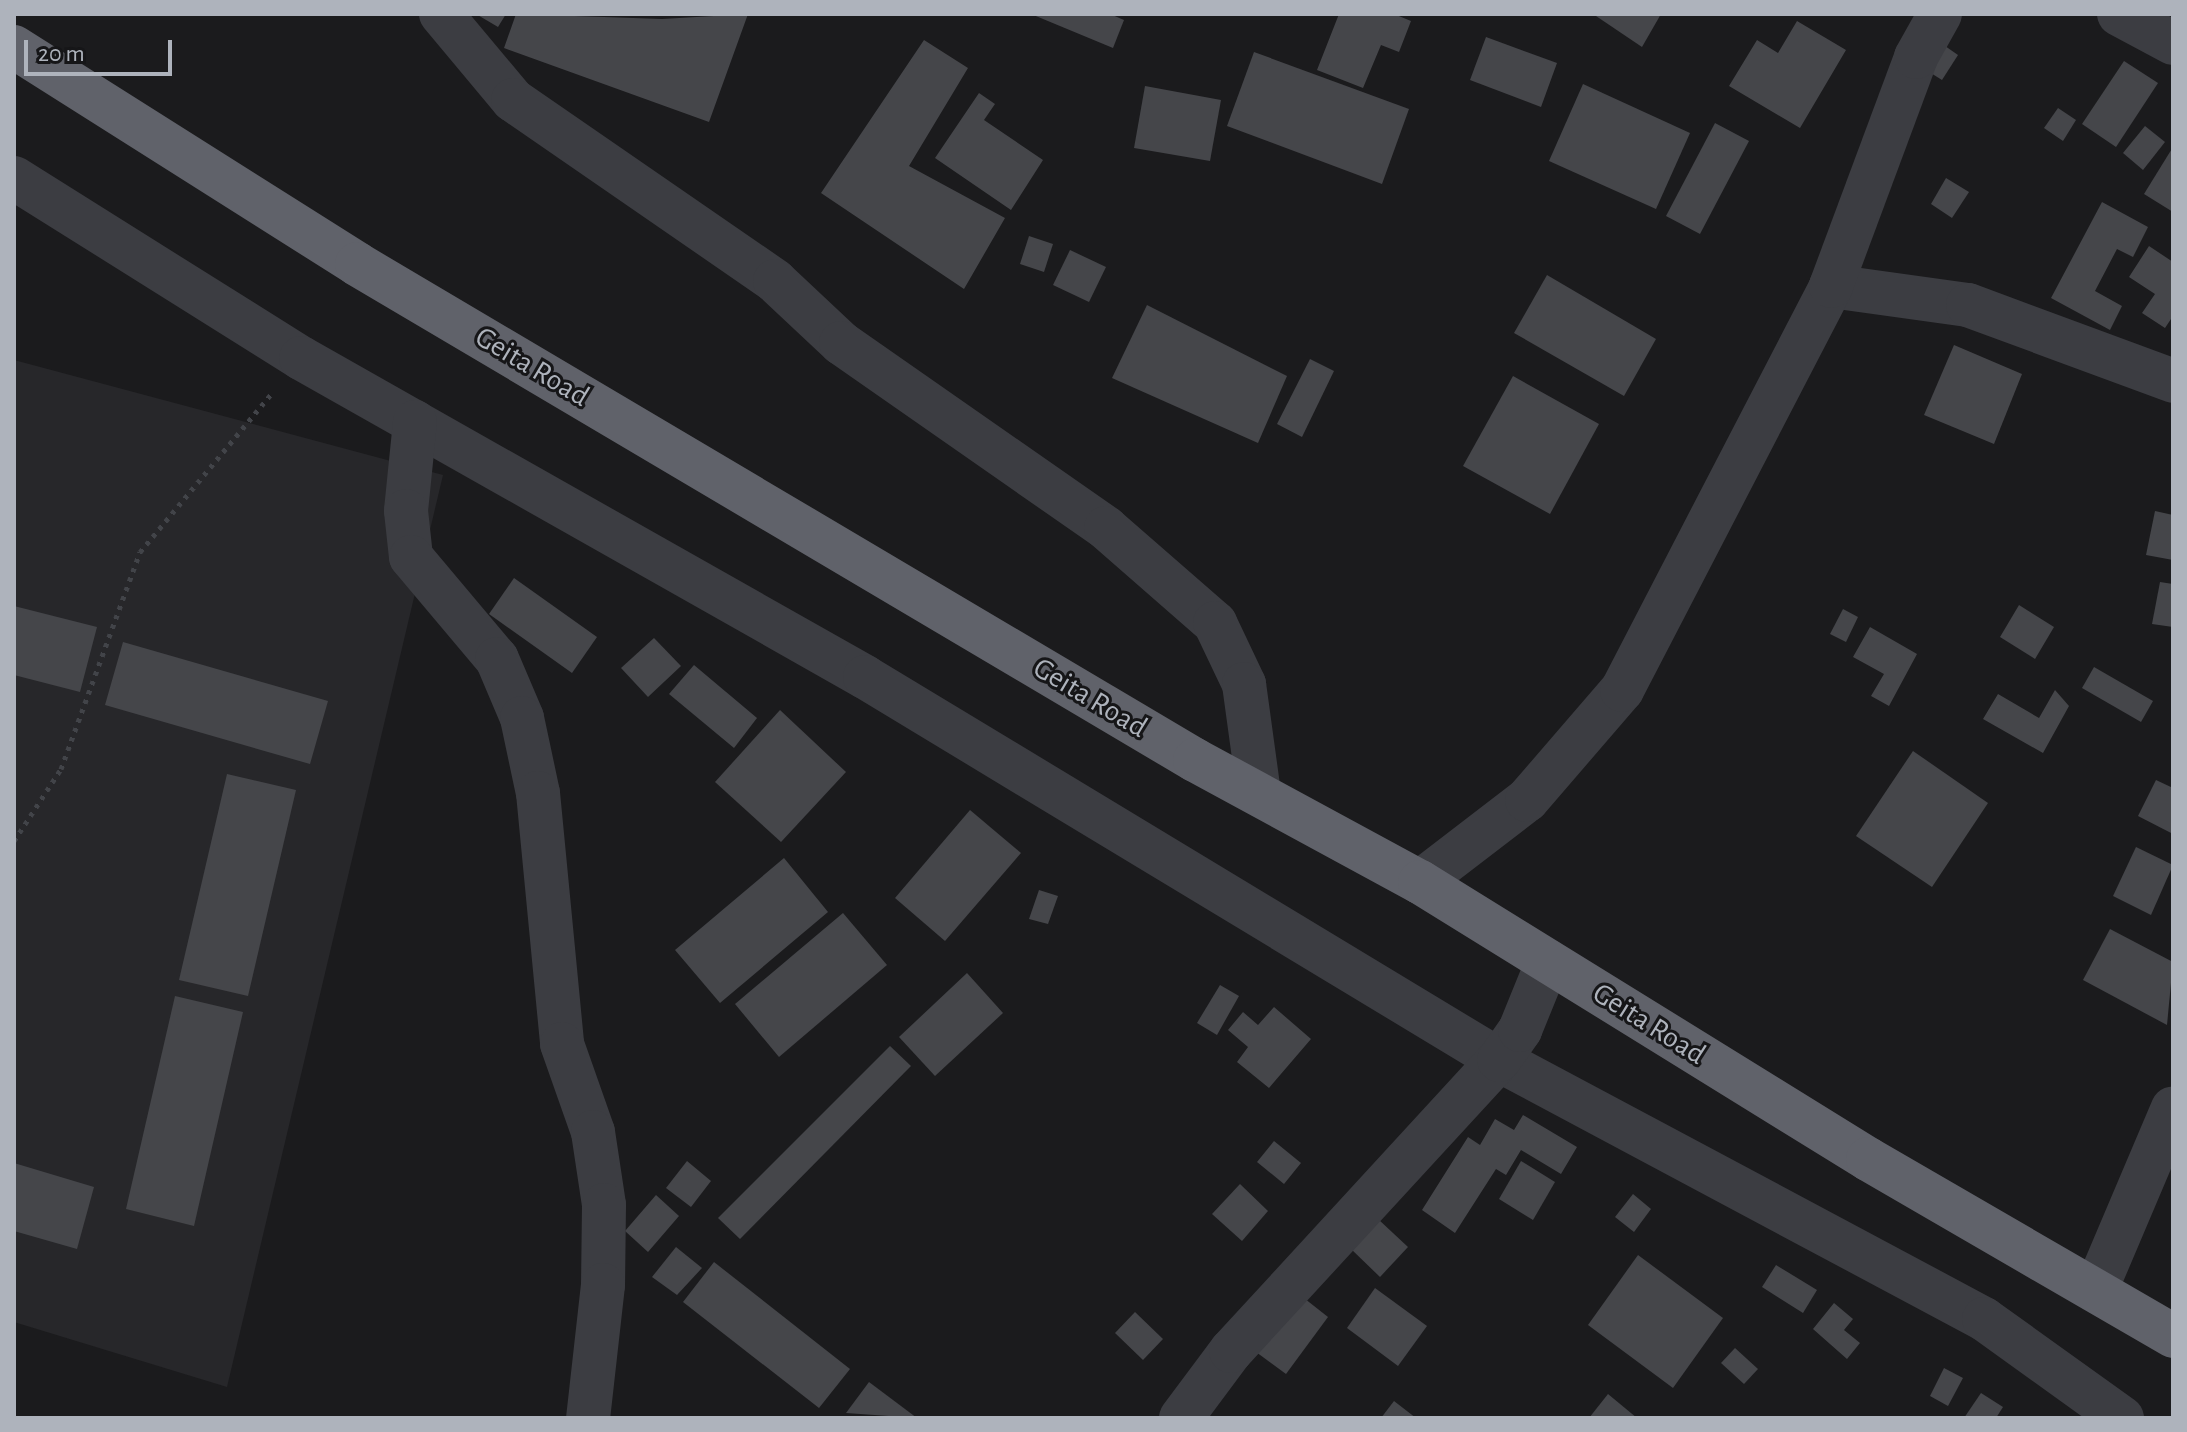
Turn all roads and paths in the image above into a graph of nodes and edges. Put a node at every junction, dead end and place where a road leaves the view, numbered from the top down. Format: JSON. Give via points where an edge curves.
{"nodes":[{"id":1,"x":441,"y":14,"type":"edge"},
{"id":2,"x":1940,"y":14,"type":"edge"},
{"id":3,"x":2119,"y":14,"type":"edge"},
{"id":4,"x":2173,"y":43,"type":"edge"},
{"id":5,"x":14,"y":47,"type":"edge"},
{"id":6,"x":14,"y":178,"type":"edge"},
{"id":7,"x":1831,"y":286,"type":"junction"},
{"id":8,"x":301,"y":358,"type":"junction"},
{"id":9,"x":2173,"y":381,"type":"edge"},
{"id":10,"x":415,"y":422,"type":"junction"},
{"id":11,"x":1259,"y":793,"type":"junction"},
{"id":12,"x":14,"y":841,"type":"edge"},
{"id":13,"x":1420,"y":882,"type":"junction"},
{"id":14,"x":1548,"y":961,"type":"junction"},
{"id":15,"x":1499,"y":1060,"type":"junction"},
{"id":16,"x":2173,"y":1108,"type":"edge"},
{"id":17,"x":2097,"y":1287,"type":"junction"},
{"id":18,"x":2173,"y":1336,"type":"edge"},
{"id":19,"x":588,"y":1418,"type":"edge"},
{"id":20,"x":1181,"y":1418,"type":"edge"},
{"id":21,"x":2122,"y":1418,"type":"edge"}],
"edges":[{"from":1,"to":11,"type":"street","via":[[513,100],[775,281],[841,343],[1106,528],[1215,623],[1244,684]]},
{"from":2,"to":7,"type":"street","via":[[1916,57]]},
{"from":3,"to":4,"type":"street"},
{"from":5,"to":11,"type":"highway","name":"Geita Road","via":[[357,264]]},
{"from":6,"to":8,"type":"street"},
{"from":7,"to":9,"type":"street","via":[[1968,305]]},
{"from":7,"to":13,"type":"street","via":[[1622,690],[1527,800]]},
{"from":8,"to":10,"type":"street"},
{"from":8,"to":12,"type":"path","via":[[140,552],[61,769]]},
{"from":10,"to":15,"type":"street","via":[[865,677]]},
{"from":10,"to":19,"type":"street","via":[[406,511],[411,557],[497,659],[522,718],[538,793],[562,1044],[593,1132],[604,1205],[603,1285]]},
{"from":11,"to":13,"type":"highway","name":"Geita Road"},
{"from":13,"to":14,"type":"highway","name":"Geita Road"},
{"from":14,"to":15,"type":"street","via":[[1520,1030]]},
{"from":14,"to":17,"type":"highway","name":"Geita Road","via":[[1868,1159]]},
{"from":15,"to":20,"type":"street","via":[[1231,1351]]},
{"from":15,"to":21,"type":"street","via":[[1970,1311]]},
{"from":16,"to":17,"type":"street"},
{"from":17,"to":18,"type":"highway","name":"Geita Road"}]}
